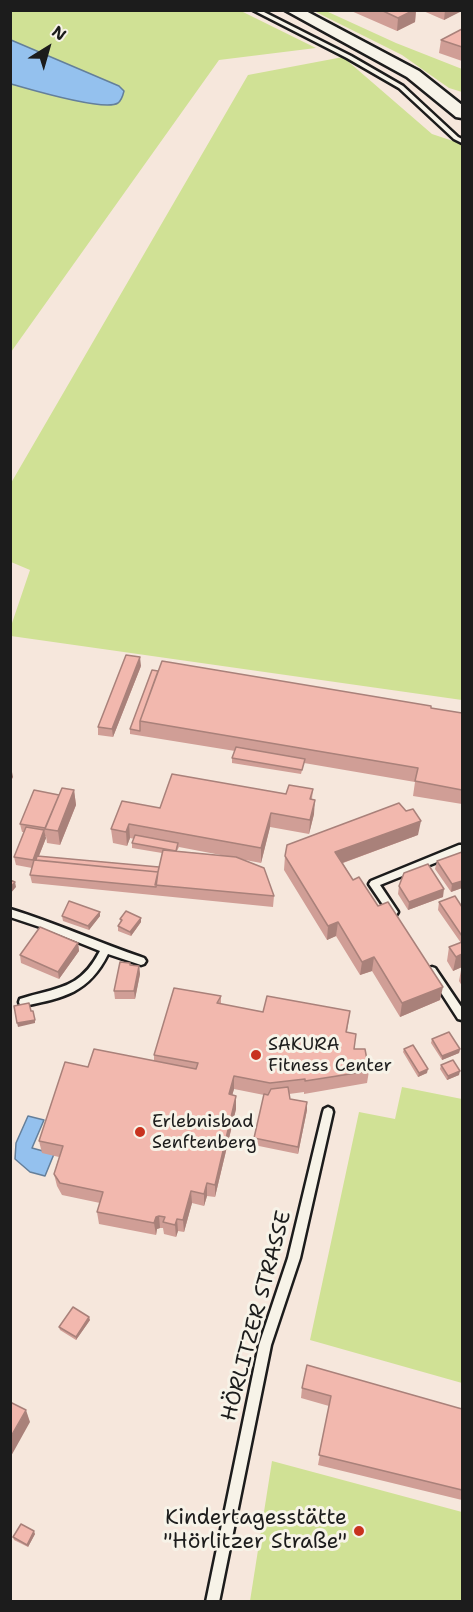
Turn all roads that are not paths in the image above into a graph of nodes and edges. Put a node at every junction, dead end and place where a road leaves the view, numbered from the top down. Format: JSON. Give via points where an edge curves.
{"nodes":[{"id":1,"x":255,"y":10,"type":"edge"},
{"id":2,"x":292,"y":10,"type":"edge"},
{"id":3,"x":462,"y":112,"type":"edge"},
{"id":4,"x":462,"y":141,"type":"edge"},
{"id":5,"x":462,"y":848,"type":"edge"},
{"id":6,"x":10,"y":913,"type":"edge"},
{"id":7,"x":399,"y":921,"type":"edge"},
{"id":8,"x":105,"y":950,"type":"junction"},
{"id":9,"x":425,"y":959,"type":"edge"},
{"id":10,"x":141,"y":961,"type":"dead end"},
{"id":11,"x":24,"y":1002,"type":"edge"},
{"id":12,"x":462,"y":1016,"type":"edge"},
{"id":13,"x":328,"y":1112,"type":"dead end"},
{"id":14,"x":212,"y":1602,"type":"edge"}],
"edges":[{"from":1,"to":4,"type":"lane","via":[[401,87]]},
{"from":2,"to":3,"type":"main road","via":[[413,74]]},
{"from":5,"to":7,"type":"lane","via":[[374,884]]},
{"from":6,"to":8,"type":"lane","via":[[65,931]]},
{"from":8,"to":10,"type":"lane"},
{"from":8,"to":11,"type":"lane","via":[[99,965],[79,985],[64,993]]},
{"from":9,"to":12,"type":"lane"},
{"from":13,"to":14,"type":"lane","name":"HÖRLITZER STRASSE","via":[[294,1258],[265,1345]]}]}
